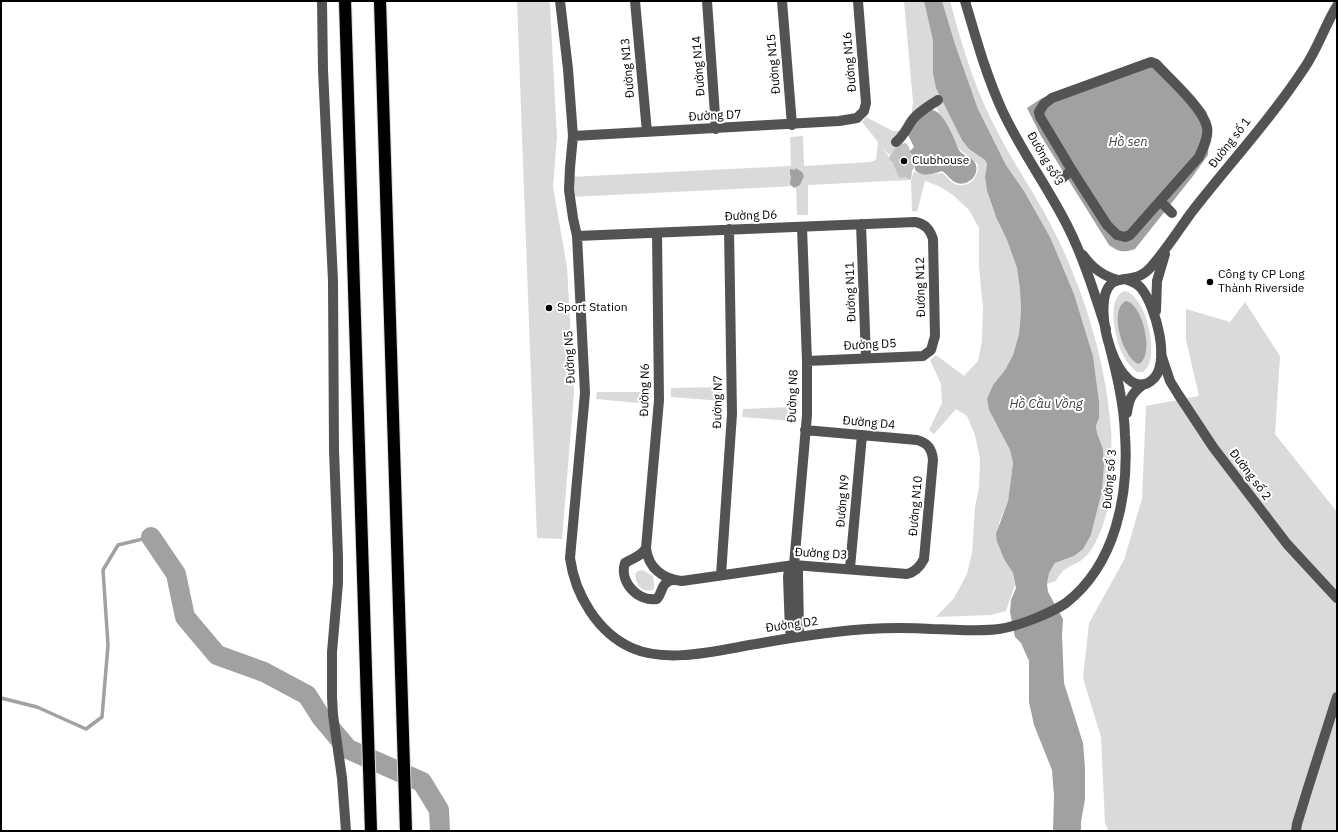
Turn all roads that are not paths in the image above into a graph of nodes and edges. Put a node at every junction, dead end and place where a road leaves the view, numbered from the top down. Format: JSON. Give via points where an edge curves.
{"nodes":[{"id":1,"x":322,"y":1,"type":"edge"},
{"id":2,"x":345,"y":1,"type":"edge"},
{"id":3,"x":380,"y":1,"type":"edge"},
{"id":4,"x":560,"y":1,"type":"edge"},
{"id":5,"x":635,"y":1,"type":"edge"},
{"id":6,"x":707,"y":1,"type":"edge"},
{"id":7,"x":782,"y":1,"type":"edge"},
{"id":8,"x":858,"y":1,"type":"edge"},
{"id":9,"x":965,"y":1,"type":"edge"},
{"id":10,"x":1337,"y":6,"type":"edge"},
{"id":11,"x":938,"y":100,"type":"dead end"},
{"id":12,"x":857,"y":118,"type":"joint"},
{"id":13,"x":792,"y":124,"type":"junction"},
{"id":14,"x":716,"y":129,"type":"junction"},
{"id":15,"x":647,"y":132,"type":"junction"},
{"id":16,"x":573,"y":136,"type":"junction"},
{"id":17,"x":896,"y":142,"type":"dead end"},
{"id":18,"x":1072,"y":170,"type":"junction"},
{"id":19,"x":1060,"y":180,"type":"dead end"},
{"id":20,"x":1160,"y":201,"type":"junction"},
{"id":21,"x":1172,"y":213,"type":"dead end"},
{"id":22,"x":861,"y":224,"type":"junction"},
{"id":23,"x":924,"y":225,"type":"joint"},
{"id":24,"x":802,"y":227,"type":"junction"},
{"id":25,"x":1068,"y":227,"type":"junction"},
{"id":26,"x":729,"y":229,"type":"junction"},
{"id":27,"x":657,"y":233,"type":"junction"},
{"id":28,"x":577,"y":236,"type":"junction"},
{"id":29,"x":1168,"y":245,"type":"junction"},
{"id":30,"x":1122,"y":279,"type":"junction"},
{"id":31,"x":1156,"y":319,"type":"junction"},
{"id":32,"x":1106,"y":329,"type":"junction"},
{"id":33,"x":1108,"y":340,"type":"junction"},
{"id":34,"x":931,"y":350,"type":"joint"},
{"id":35,"x":1161,"y":354,"type":"junction"},
{"id":36,"x":866,"y":358,"type":"junction"},
{"id":37,"x":807,"y":361,"type":"junction"},
{"id":38,"x":1144,"y":384,"type":"junction"},
{"id":39,"x":805,"y":430,"type":"junction"},
{"id":40,"x":862,"y":435,"type":"junction"},
{"id":41,"x":1125,"y":435,"type":"junction"},
{"id":42,"x":929,"y":446,"type":"joint"},
{"id":43,"x":646,"y":548,"type":"junction"},
{"id":44,"x":794,"y":565,"type":"junction"},
{"id":45,"x":850,"y":568,"type":"junction"},
{"id":46,"x":918,"y":568,"type":"joint"},
{"id":47,"x":721,"y":575,"type":"junction"},
{"id":48,"x":674,"y":580,"type":"junction"},
{"id":49,"x":1337,"y":598,"type":"edge"},
{"id":50,"x":988,"y":630,"type":"joint"},
{"id":51,"x":606,"y":631,"type":"joint"},
{"id":52,"x":795,"y":637,"type":"junction"},
{"id":53,"x":1337,"y":697,"type":"edge"},
{"id":54,"x":346,"y":831,"type":"edge"},
{"id":55,"x":371,"y":831,"type":"edge"},
{"id":56,"x":406,"y":831,"type":"edge"},
{"id":57,"x":1296,"y":831,"type":"edge"}],
"edges":[{"from":1,"to":54,"type":"street","via":[[323,78],[333,281],[338,564],[332,652],[333,715]]},
{"from":2,"to":55,"type":"highway"},
{"from":3,"to":56,"type":"highway"},
{"from":4,"to":16,"type":"street","name":"Đường N5"},
{"from":5,"to":15,"type":"street","name":"Đường N13"},
{"from":6,"to":14,"type":"street","name":"Đường N14"},
{"from":7,"to":13,"type":"street","name":"Đường N15"},
{"from":8,"to":12,"type":"street","name":"Đường N16","via":[[866,103],[864,111]]},
{"from":9,"to":25,"type":"street","name":"Đường số 3","via":[[986,69],[1003,111]]},
{"from":10,"to":29,"type":"street","name":"Đường số 1","via":[[1305,67]]},
{"from":11,"to":17,"type":"street","via":[[919,112]]},
{"from":12,"to":13,"type":"street","name":"Đường D7"},
{"from":13,"to":14,"type":"street","name":"Đường D7"},
{"from":14,"to":15,"type":"street","name":"Đường D7"},
{"from":15,"to":16,"type":"street","name":"Đường D7"},
{"from":16,"to":28,"type":"street","name":"Đường N5","via":[[569,190]]},
{"from":18,"to":19,"type":"street"},
{"from":18,"to":20,"type":"street","via":[[1107,225],[1117,235],[1130,235]]},
{"from":18,"to":20,"type":"street","via":[[1040,117],[1039,112],[1044,104],[1052,98],[1151,62],[1156,64],[1199,110],[1207,127],[1205,144],[1199,157]]},
{"from":20,"to":21,"type":"street"},
{"from":22,"to":23,"type":"street","name":"Đường D6","via":[[915,222]]},
{"from":22,"to":24,"type":"street","name":"Đường D6"},
{"from":22,"to":36,"type":"street","name":"Đường N11"},
{"from":23,"to":34,"type":"street","name":"Đường N12","via":[[931,231],[933,239],[935,336]]},
{"from":24,"to":26,"type":"street","name":"Đường D6"},
{"from":24,"to":37,"type":"street","name":"Đường N8"},
{"from":25,"to":30,"type":"street","via":[[1090,265],[1104,276]]},
{"from":25,"to":32,"type":"street","name":"Đường số 3"},
{"from":26,"to":27,"type":"street","name":"Đường D6"},
{"from":26,"to":47,"type":"street","name":"Đường N7","via":[[732,414]]},
{"from":27,"to":28,"type":"street","name":"Đường D6"},
{"from":27,"to":43,"type":"street","name":"Đường N6","via":[[659,400]]},
{"from":28,"to":51,"type":"street","name":"Đường N5","via":[[585,393],[570,558],[574,578],[584,600]]},
{"from":29,"to":30,"type":"street","name":"Đường số 1","via":[[1146,272]]},
{"from":29,"to":31,"type":"street","via":[[1157,281]]},
{"from":30,"to":31,"type":"street","via":[[1133,281],[1140,286]]},
{"from":30,"to":32,"type":"street","via":[[1111,284],[1105,297]]},
{"from":31,"to":35,"type":"street"},
{"from":32,"to":33,"type":"street"},
{"from":33,"to":38,"type":"street","via":[[1126,377],[1140,385]]},
{"from":33,"to":41,"type":"street","name":"Đường số 3","via":[[1122,403]]},
{"from":34,"to":36,"type":"street","name":"Đường D5","via":[[923,356]]},
{"from":35,"to":38,"type":"street","via":[[1157,375]]},
{"from":35,"to":49,"type":"street","name":"Đường số 2","via":[[1170,381],[1213,447],[1287,544]]},
{"from":36,"to":37,"type":"street","name":"Đường D5"},
{"from":37,"to":39,"type":"street","name":"Đường N8"},
{"from":38,"to":41,"type":"street","via":[[1135,390],[1130,399]]},
{"from":39,"to":40,"type":"street","name":"Đường D4"},
{"from":39,"to":44,"type":"street","name":"Đường N8"},
{"from":40,"to":42,"type":"street","name":"Đường D4","via":[[924,441]]},
{"from":40,"to":45,"type":"street","name":"Đường N9"},
{"from":41,"to":50,"type":"street","name":"Đường số 3","via":[[1126,466],[1122,506],[1114,532],[1090,579],[1064,604],[1052,611],[1004,628]]},
{"from":42,"to":46,"type":"street","name":"Đường N10","via":[[933,460],[924,558]]},
{"from":43,"to":48,"type":"street","name":"Đường N6","via":[[652,566],[661,575]]},
{"from":43,"to":48,"type":"street","via":[[639,557],[625,563],[623,570],[630,587],[643,598],[657,599],[663,585]]},
{"from":44,"to":45,"type":"street","name":"Đường D3"},
{"from":44,"to":47,"type":"street","name":"Đường D3"},
{"from":44,"to":52,"type":"street","name":"Đường N8","via":[[789,569],[788,577],[790,631]]},
{"from":45,"to":46,"type":"street","name":"Đường D3","via":[[907,574]]},
{"from":47,"to":48,"type":"street","name":"Đường D3","via":[[693,580]]},
{"from":50,"to":52,"type":"street","name":"Đường D2","via":[[882,629]]},
{"from":51,"to":52,"type":"street","name":"Đường D2","via":[[633,648],[662,655],[698,654]]},
{"from":53,"to":57,"type":"street"}]}
